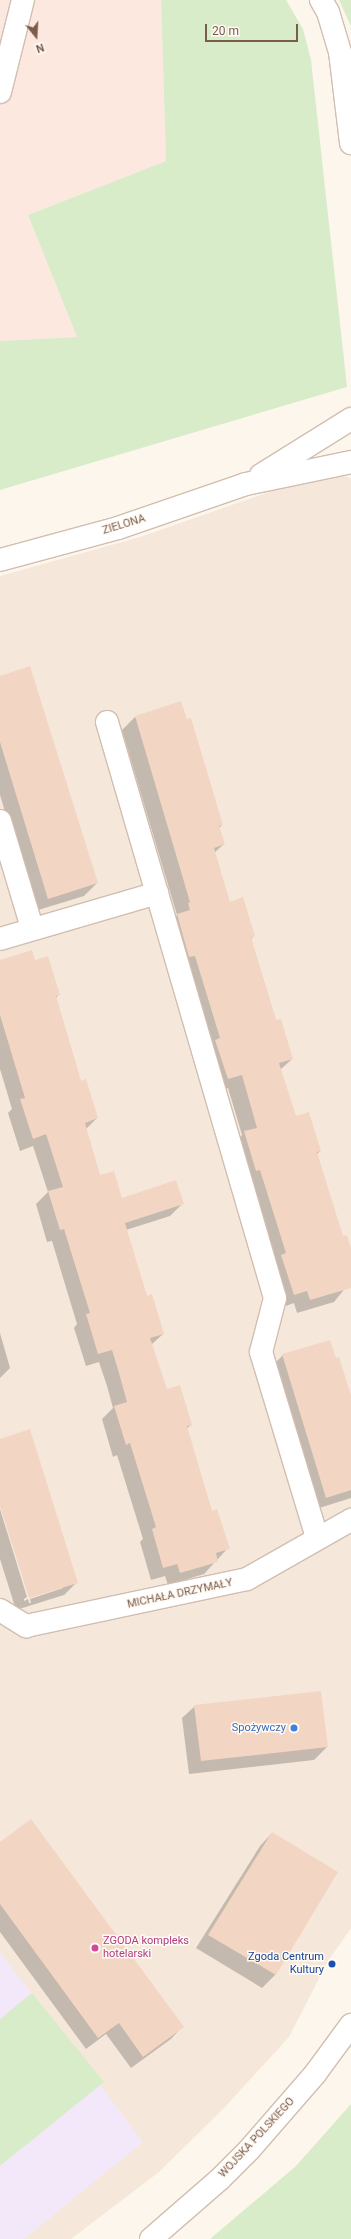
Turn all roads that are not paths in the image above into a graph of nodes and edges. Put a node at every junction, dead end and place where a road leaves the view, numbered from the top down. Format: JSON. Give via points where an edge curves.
{"nodes":[{"id":1,"x":23,"y":0,"type":"edge"},
{"id":2,"x":322,"y":0,"type":"edge"},
{"id":3,"x":0,"y":92,"type":"edge"},
{"id":4,"x":351,"y":143,"type":"edge"},
{"id":5,"x":351,"y":418,"type":"edge"},
{"id":6,"x":351,"y":462,"type":"edge"},
{"id":7,"x":246,"y":484,"type":"junction"},
{"id":8,"x":0,"y":560,"type":"edge"},
{"id":9,"x":107,"y":722,"type":"dead end"},
{"id":10,"x":0,"y":820,"type":"edge"},
{"id":11,"x":157,"y":893,"type":"junction"},
{"id":12,"x":32,"y":928,"type":"junction"},
{"id":13,"x":0,"y":939,"type":"edge"},
{"id":14,"x":351,"y":1520,"type":"edge"},
{"id":15,"x":317,"y":1538,"type":"junction"},
{"id":16,"x":0,"y":1610,"type":"edge"},
{"id":17,"x":351,"y":2024,"type":"edge"},
{"id":18,"x":151,"y":2239,"type":"edge"}],
"edges":[{"from":1,"to":3,"type":"street"},
{"from":2,"to":4,"type":"street","via":[[340,52]]},
{"from":5,"to":7,"type":"street","name":"ZIELONA"},
{"from":6,"to":7,"type":"street","name":"ZIELONA"},
{"from":7,"to":8,"type":"street","name":"ZIELONA","via":[[118,528]]},
{"from":9,"to":11,"type":"street"},
{"from":10,"to":12,"type":"street"},
{"from":11,"to":12,"type":"street"},
{"from":11,"to":15,"type":"street","via":[[275,1298],[261,1352]]},
{"from":12,"to":13,"type":"street"},
{"from":14,"to":15,"type":"street","name":"MICHAŁA DRZYMAŁY"},
{"from":15,"to":16,"type":"street","name":"MICHAŁA DRZYMAŁY","via":[[247,1579],[26,1626]]},
{"from":17,"to":18,"type":"street","name":"WOJSKA POLSKIEGO","via":[[315,2074],[249,2150]]}]}
